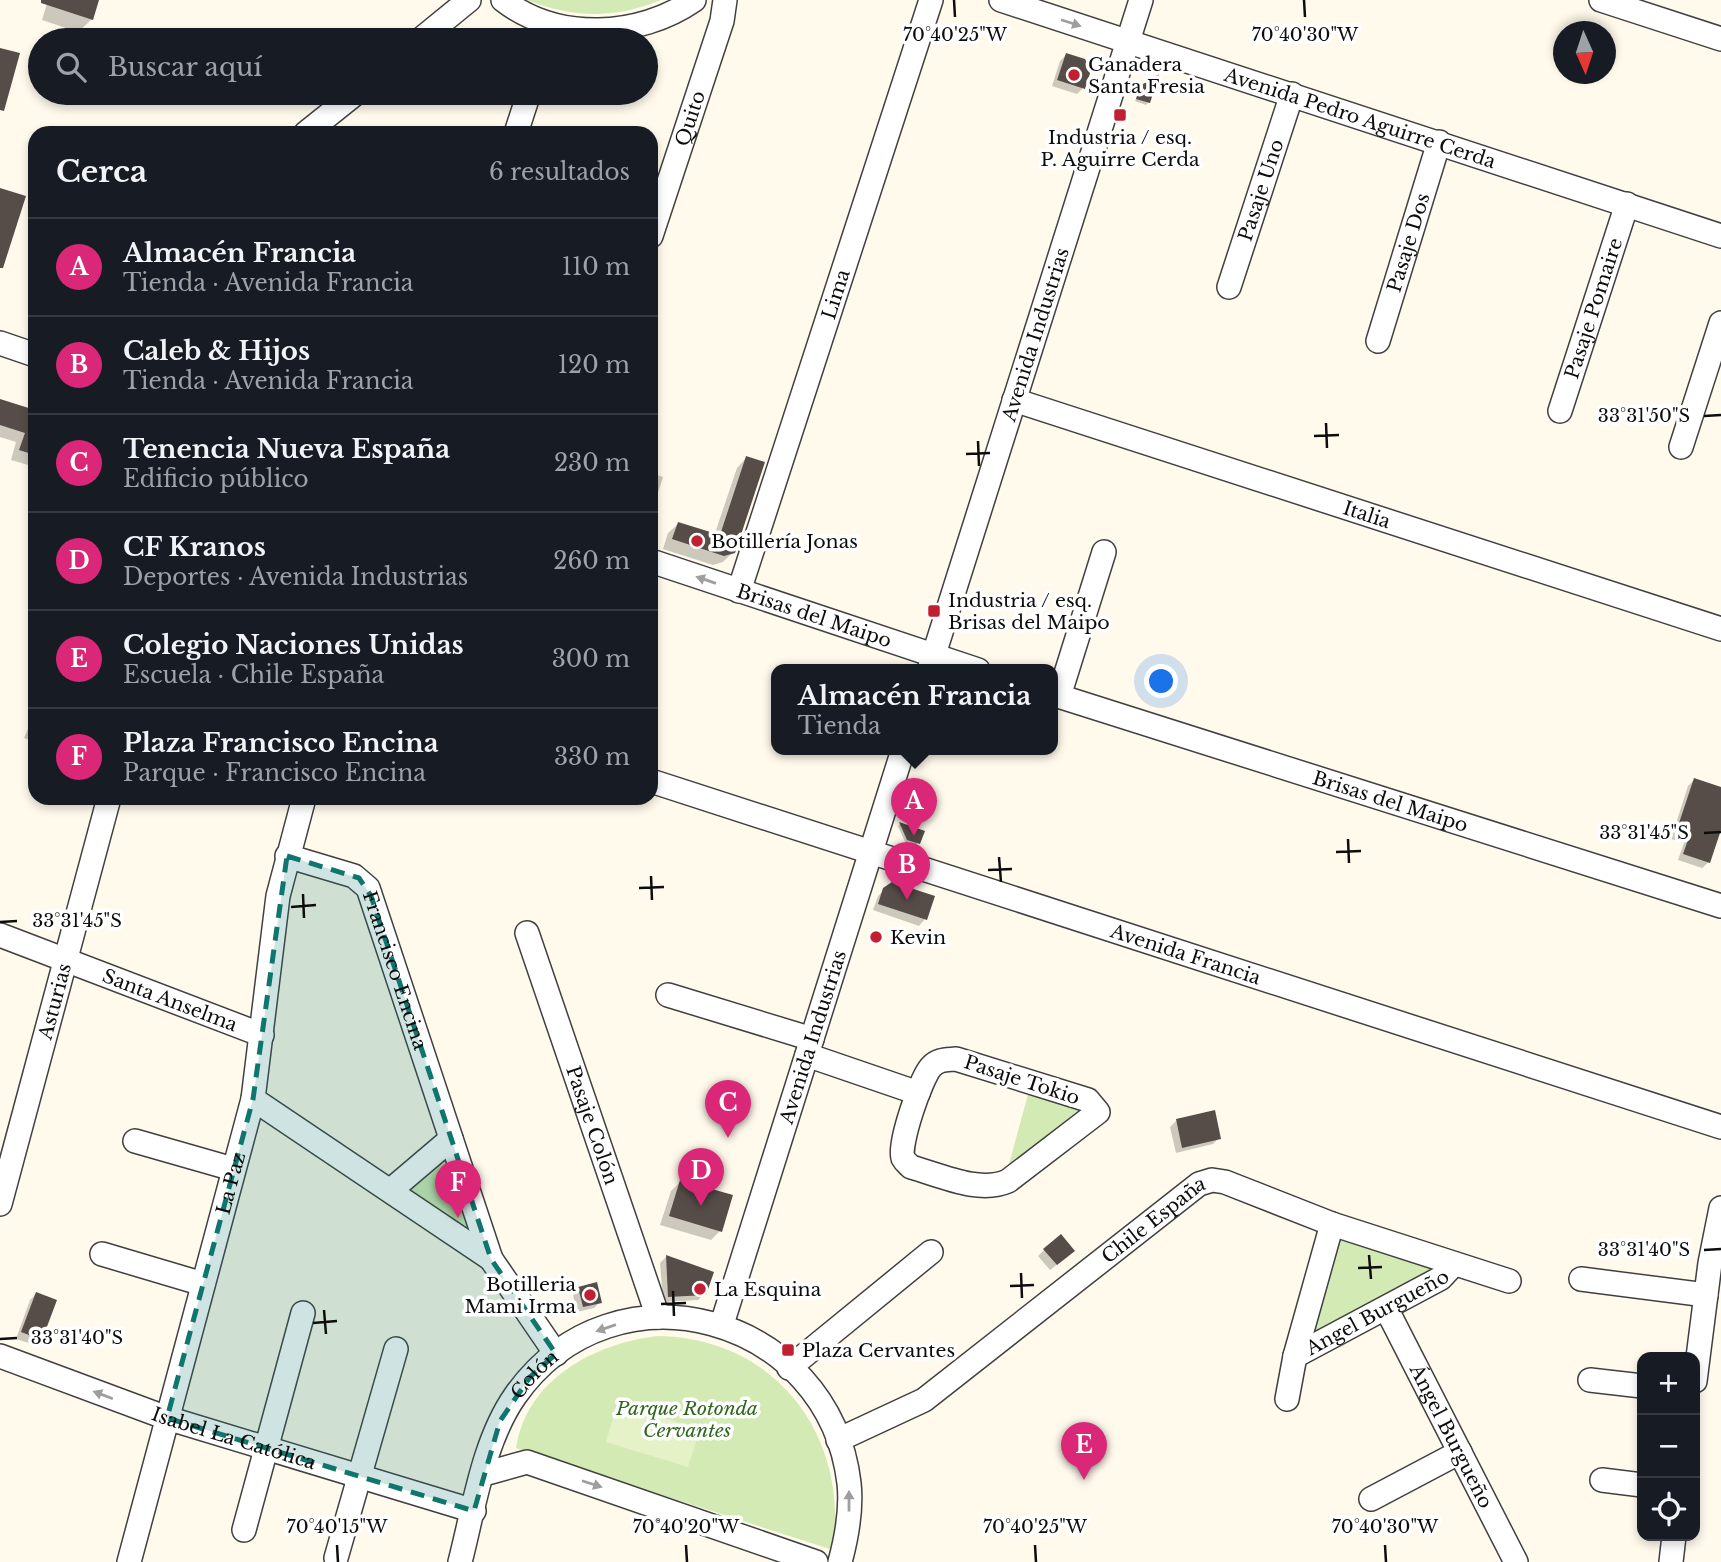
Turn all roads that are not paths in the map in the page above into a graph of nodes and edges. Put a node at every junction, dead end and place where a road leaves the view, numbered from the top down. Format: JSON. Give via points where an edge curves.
{"nodes":[{"id":1,"x":469,"y":0,"type":"edge"},
{"id":2,"x":503,"y":0,"type":"edge"},
{"id":3,"x":694,"y":0,"type":"edge"},
{"id":4,"x":725,"y":0,"type":"edge"},
{"id":5,"x":932,"y":0,"type":"edge"},
{"id":6,"x":1001,"y":0,"type":"edge"},
{"id":7,"x":1141,"y":0,"type":"edge"},
{"id":8,"x":1601,"y":0,"type":"edge"},
{"id":9,"x":435,"y":28,"type":"edge"},
{"id":10,"x":542,"y":28,"type":"edge"},
{"id":11,"x":604,"y":28,"type":"edge"},
{"id":12,"x":1721,"y":39,"type":"edge"},
{"id":13,"x":1128,"y":41,"type":"junction"},
{"id":14,"x":1292,"y":94,"type":"junction"},
{"id":15,"x":341,"y":105,"type":"edge"},
{"id":16,"x":524,"y":105,"type":"edge"},
{"id":17,"x":315,"y":126,"type":"edge"},
{"id":18,"x":518,"y":126,"type":"edge"},
{"id":19,"x":1439,"y":142,"type":"junction"},
{"id":20,"x":1627,"y":204,"type":"junction"},
{"id":21,"x":658,"y":215,"type":"edge"},
{"id":22,"x":1721,"y":236,"type":"edge"},
{"id":23,"x":1229,"y":287,"type":"dead end"},
{"id":24,"x":1721,"y":323,"type":"edge"},
{"id":25,"x":1378,"y":341,"type":"dead end"},
{"id":26,"x":0,"y":344,"type":"edge"},
{"id":27,"x":28,"y":353,"type":"edge"},
{"id":28,"x":1014,"y":400,"type":"junction"},
{"id":29,"x":1560,"y":411,"type":"dead end"},
{"id":30,"x":1681,"y":447,"type":"dead end"},
{"id":31,"x":1104,"y":552,"type":"dead end"},
{"id":32,"x":658,"y":563,"type":"edge"},
{"id":33,"x":739,"y":591,"type":"junction"},
{"id":34,"x":1721,"y":629,"type":"edge"},
{"id":35,"x":931,"y":663,"type":"edge"},
{"id":36,"x":1058,"y":689,"type":"edge"},
{"id":37,"x":1058,"y":696,"type":"edge"},
{"id":38,"x":901,"y":755,"type":"edge"},
{"id":39,"x":658,"y":783,"type":"edge"},
{"id":40,"x":107,"y":805,"type":"edge"},
{"id":41,"x":302,"y":805,"type":"edge"},
{"id":42,"x":870,"y":854,"type":"junction"},
{"id":43,"x":286,"y":856,"type":"junction"},
{"id":44,"x":1721,"y":906,"type":"edge"},
{"id":45,"x":527,"y":933,"type":"dead end"},
{"id":46,"x":0,"y":936,"type":"edge"},
{"id":47,"x":65,"y":960,"type":"junction"},
{"id":48,"x":668,"y":995,"type":"dead end"},
{"id":49,"x":262,"y":1035,"type":"junction"},
{"id":50,"x":809,"y":1047,"type":"junction"},
{"id":51,"x":918,"y":1093,"type":"junction"},
{"id":52,"x":253,"y":1099,"type":"junction"},
{"id":53,"x":1721,"y":1128,"type":"edge"},
{"id":54,"x":451,"y":1139,"type":"junction"},
{"id":55,"x":135,"y":1140,"type":"dead end"},
{"id":56,"x":6,"y":1153,"type":"edge"},
{"id":57,"x":233,"y":1169,"type":"junction"},
{"id":58,"x":391,"y":1191,"type":"junction"},
{"id":59,"x":0,"y":1204,"type":"edge"},
{"id":60,"x":1721,"y":1208,"type":"edge"},
{"id":61,"x":1332,"y":1224,"type":"junction"},
{"id":62,"x":931,"y":1252,"type":"dead end"},
{"id":63,"x":102,"y":1254,"type":"dead end"},
{"id":64,"x":491,"y":1259,"type":"junction"},
{"id":65,"x":1454,"y":1265,"type":"junction"},
{"id":66,"x":1581,"y":1279,"type":"dead end"},
{"id":67,"x":1509,"y":1281,"type":"dead end"},
{"id":68,"x":203,"y":1283,"type":"junction"},
{"id":69,"x":1386,"y":1308,"type":"junction"},
{"id":70,"x":1710,"y":1310,"type":"edge"},
{"id":71,"x":303,"y":1313,"type":"dead end"},
{"id":72,"x":657,"y":1317,"type":"junction"},
{"id":73,"x":722,"y":1324,"type":"junction"},
{"id":74,"x":396,"y":1349,"type":"dead end"},
{"id":75,"x":556,"y":1354,"type":"junction"},
{"id":76,"x":0,"y":1356,"type":"edge"},
{"id":77,"x":1295,"y":1356,"type":"junction"},
{"id":78,"x":1700,"y":1357,"type":"edge"},
{"id":79,"x":789,"y":1368,"type":"junction"},
{"id":80,"x":1590,"y":1380,"type":"dead end"},
{"id":81,"x":1637,"y":1385,"type":"edge"},
{"id":82,"x":1287,"y":1399,"type":"dead end"},
{"id":83,"x":167,"y":1418,"type":"junction"},
{"id":84,"x":500,"y":1421,"type":"junction"},
{"id":85,"x":838,"y":1440,"type":"junction"},
{"id":86,"x":267,"y":1448,"type":"junction"},
{"id":87,"x":1460,"y":1452,"type":"junction"},
{"id":88,"x":527,"y":1462,"type":"junction"},
{"id":89,"x":484,"y":1474,"type":"junction"},
{"id":90,"x":359,"y":1476,"type":"junction"},
{"id":91,"x":1602,"y":1480,"type":"dead end"},
{"id":92,"x":1637,"y":1484,"type":"edge"},
{"id":93,"x":1371,"y":1499,"type":"dead end"},
{"id":94,"x":474,"y":1511,"type":"junction"},
{"id":95,"x":244,"y":1530,"type":"dead end"},
{"id":96,"x":1673,"y":1541,"type":"edge"},
{"id":97,"x":336,"y":1558,"type":"dead end"},
{"id":98,"x":129,"y":1562,"type":"edge"},
{"id":99,"x":460,"y":1562,"type":"edge"},
{"id":100,"x":816,"y":1562,"type":"edge"},
{"id":101,"x":841,"y":1562,"type":"edge"},
{"id":102,"x":1516,"y":1562,"type":"edge"},
{"id":103,"x":1671,"y":1562,"type":"edge"}],
"edges":[{"from":1,"to":9,"type":"street"},
{"from":2,"to":10,"type":"street"},
{"from":3,"to":11,"type":"street","via":[[656,20]]},
{"from":4,"to":21,"type":"street","name":"Quito"},
{"from":5,"to":33,"type":"street","name":"Lima"},
{"from":6,"to":13,"type":"street","name":"Avenida Pedro Aguirre Cerda","one_way":true},
{"from":7,"to":13,"type":"street","name":"Avenida Industrias"},
{"from":8,"to":12,"type":"street"},
{"from":13,"to":14,"type":"street","name":"Avenida Pedro Aguirre Cerda"},
{"from":13,"to":28,"type":"street","name":"Avenida Industrias"},
{"from":14,"to":19,"type":"street","name":"Avenida Pedro Aguirre Cerda"},
{"from":14,"to":23,"type":"street","name":"Pasaje Uno"},
{"from":15,"to":17,"type":"street"},
{"from":16,"to":18,"type":"street"},
{"from":19,"to":20,"type":"street","name":"Avenida Pedro Aguirre Cerda"},
{"from":19,"to":25,"type":"street","name":"Pasaje Dos"},
{"from":20,"to":22,"type":"street","name":"Avenida Pedro Aguirre Cerda"},
{"from":20,"to":29,"type":"street","name":"Pasaje Pomaire"},
{"from":24,"to":30,"type":"street"},
{"from":26,"to":27,"type":"street"},
{"from":28,"to":34,"type":"street","name":"Italia"},
{"from":28,"to":35,"type":"street","name":"Avenida Industrias"},
{"from":31,"to":36,"type":"street","name":"Brisas del Maipo"},
{"from":33,"to":32,"type":"street","name":"Brisas del Maipo","one_way":true},
{"from":33,"to":35,"type":"street","name":"Brisas del Maipo"},
{"from":37,"to":44,"type":"street","name":"Brisas del Maipo"},
{"from":38,"to":42,"type":"street","name":"Avenida Industrias"},
{"from":39,"to":42,"type":"street","name":"Avenida Francia"},
{"from":40,"to":47,"type":"street","name":"Asturias"},
{"from":41,"to":43,"type":"street","name":"La Paz"},
{"from":42,"to":50,"type":"street","name":"Avenida Industrias"},
{"from":42,"to":53,"type":"street","name":"Avenida Francia"},
{"from":43,"to":49,"type":"street","name":"La Paz"},
{"from":43,"to":54,"type":"street","name":"Francisco Encina","via":[[354,876],[368,888]]},
{"from":45,"to":72,"type":"street","name":"Pasaje Colón"},
{"from":46,"to":47,"type":"street","name":"Santa Anselma"},
{"from":47,"to":49,"type":"street","name":"Santa Anselma"},
{"from":47,"to":56,"type":"street","name":"Asturias"},
{"from":48,"to":50,"type":"street"},
{"from":49,"to":52,"type":"street","name":"La Paz"},
{"from":50,"to":51,"type":"street"},
{"from":50,"to":73,"type":"street","name":"Avenida Industrias"},
{"from":51,"to":51,"type":"street","name":"Pasaje Tokio","via":[[929,1069],[939,1060],[956,1059],[1088,1101],[1098,1112],[1007,1181],[997,1186],[978,1185],[911,1167],[903,1158],[902,1146]]},
{"from":52,"to":57,"type":"street","name":"La Paz"},
{"from":52,"to":58,"type":"street","name":"Francisco Encina"},
{"from":54,"to":58,"type":"street"},
{"from":54,"to":64,"type":"street","name":"Francisco Encina"},
{"from":55,"to":57,"type":"street"},
{"from":56,"to":59,"type":"street","name":"Asturias"},
{"from":57,"to":68,"type":"street","name":"La Paz"},
{"from":58,"to":64,"type":"street","name":"Francisco Encina"},
{"from":60,"to":70,"type":"street"},
{"from":61,"to":65,"type":"street","name":"Chile España"},
{"from":61,"to":77,"type":"street","name":"Angel Burgueño"},
{"from":61,"to":85,"type":"street","name":"Chile España","via":[[1225,1182],[1199,1184],[924,1400]]},
{"from":62,"to":79,"type":"street"},
{"from":63,"to":68,"type":"street"},
{"from":64,"to":75,"type":"street","name":"Francisco Encina"},
{"from":65,"to":67,"type":"street","name":"Chile España"},
{"from":65,"to":69,"type":"street","name":"Angel Burgueño","via":[[1441,1278]]},
{"from":66,"to":70,"type":"street"},
{"from":68,"to":83,"type":"street","name":"La Paz"},
{"from":69,"to":77,"type":"street","name":"Angel Burgueño"},
{"from":69,"to":87,"type":"street","name":"Ángel Burgueño"},
{"from":70,"to":78,"type":"street"},
{"from":71,"to":86,"type":"street"},
{"from":72,"to":73,"type":"street","name":"Colón"},
{"from":72,"to":75,"type":"street","name":"Colón","one_way":true,"via":[[594,1332]]},
{"from":73,"to":79,"type":"street","via":[[747,1334]]},
{"from":74,"to":90,"type":"street"},
{"from":75,"to":84,"type":"street","name":"Colón","via":[[530,1377]]},
{"from":83,"to":76,"type":"street","name":"Isabel La Católica","one_way":true},
{"from":77,"to":82,"type":"street","name":"Angel Burgueño"},
{"from":79,"to":85,"type":"street","via":[[808,1387]]},
{"from":80,"to":81,"type":"street"},
{"from":83,"to":86,"type":"street","name":"Isabel La Católica"},
{"from":83,"to":98,"type":"street","name":"La Paz"},
{"from":84,"to":88,"type":"street","via":[[510,1446]]},
{"from":84,"to":89,"type":"street","name":"Colón"},
{"from":101,"to":85,"type":"street","one_way":true,"via":[[850,1495]]},
{"from":86,"to":90,"type":"street","name":"Isabel La Católica"},
{"from":86,"to":95,"type":"street"},
{"from":87,"to":93,"type":"street"},
{"from":87,"to":102,"type":"street","name":"Ángel Burgueño"},
{"from":88,"to":89,"type":"street"},
{"from":88,"to":100,"type":"street","one_way":true},
{"from":89,"to":94,"type":"street","name":"Colón"},
{"from":90,"to":94,"type":"street","name":"Isabel La Católica"},
{"from":90,"to":97,"type":"street"},
{"from":91,"to":92,"type":"street"},
{"from":94,"to":99,"type":"street","name":"Colón"},
{"from":96,"to":103,"type":"street"}]}
